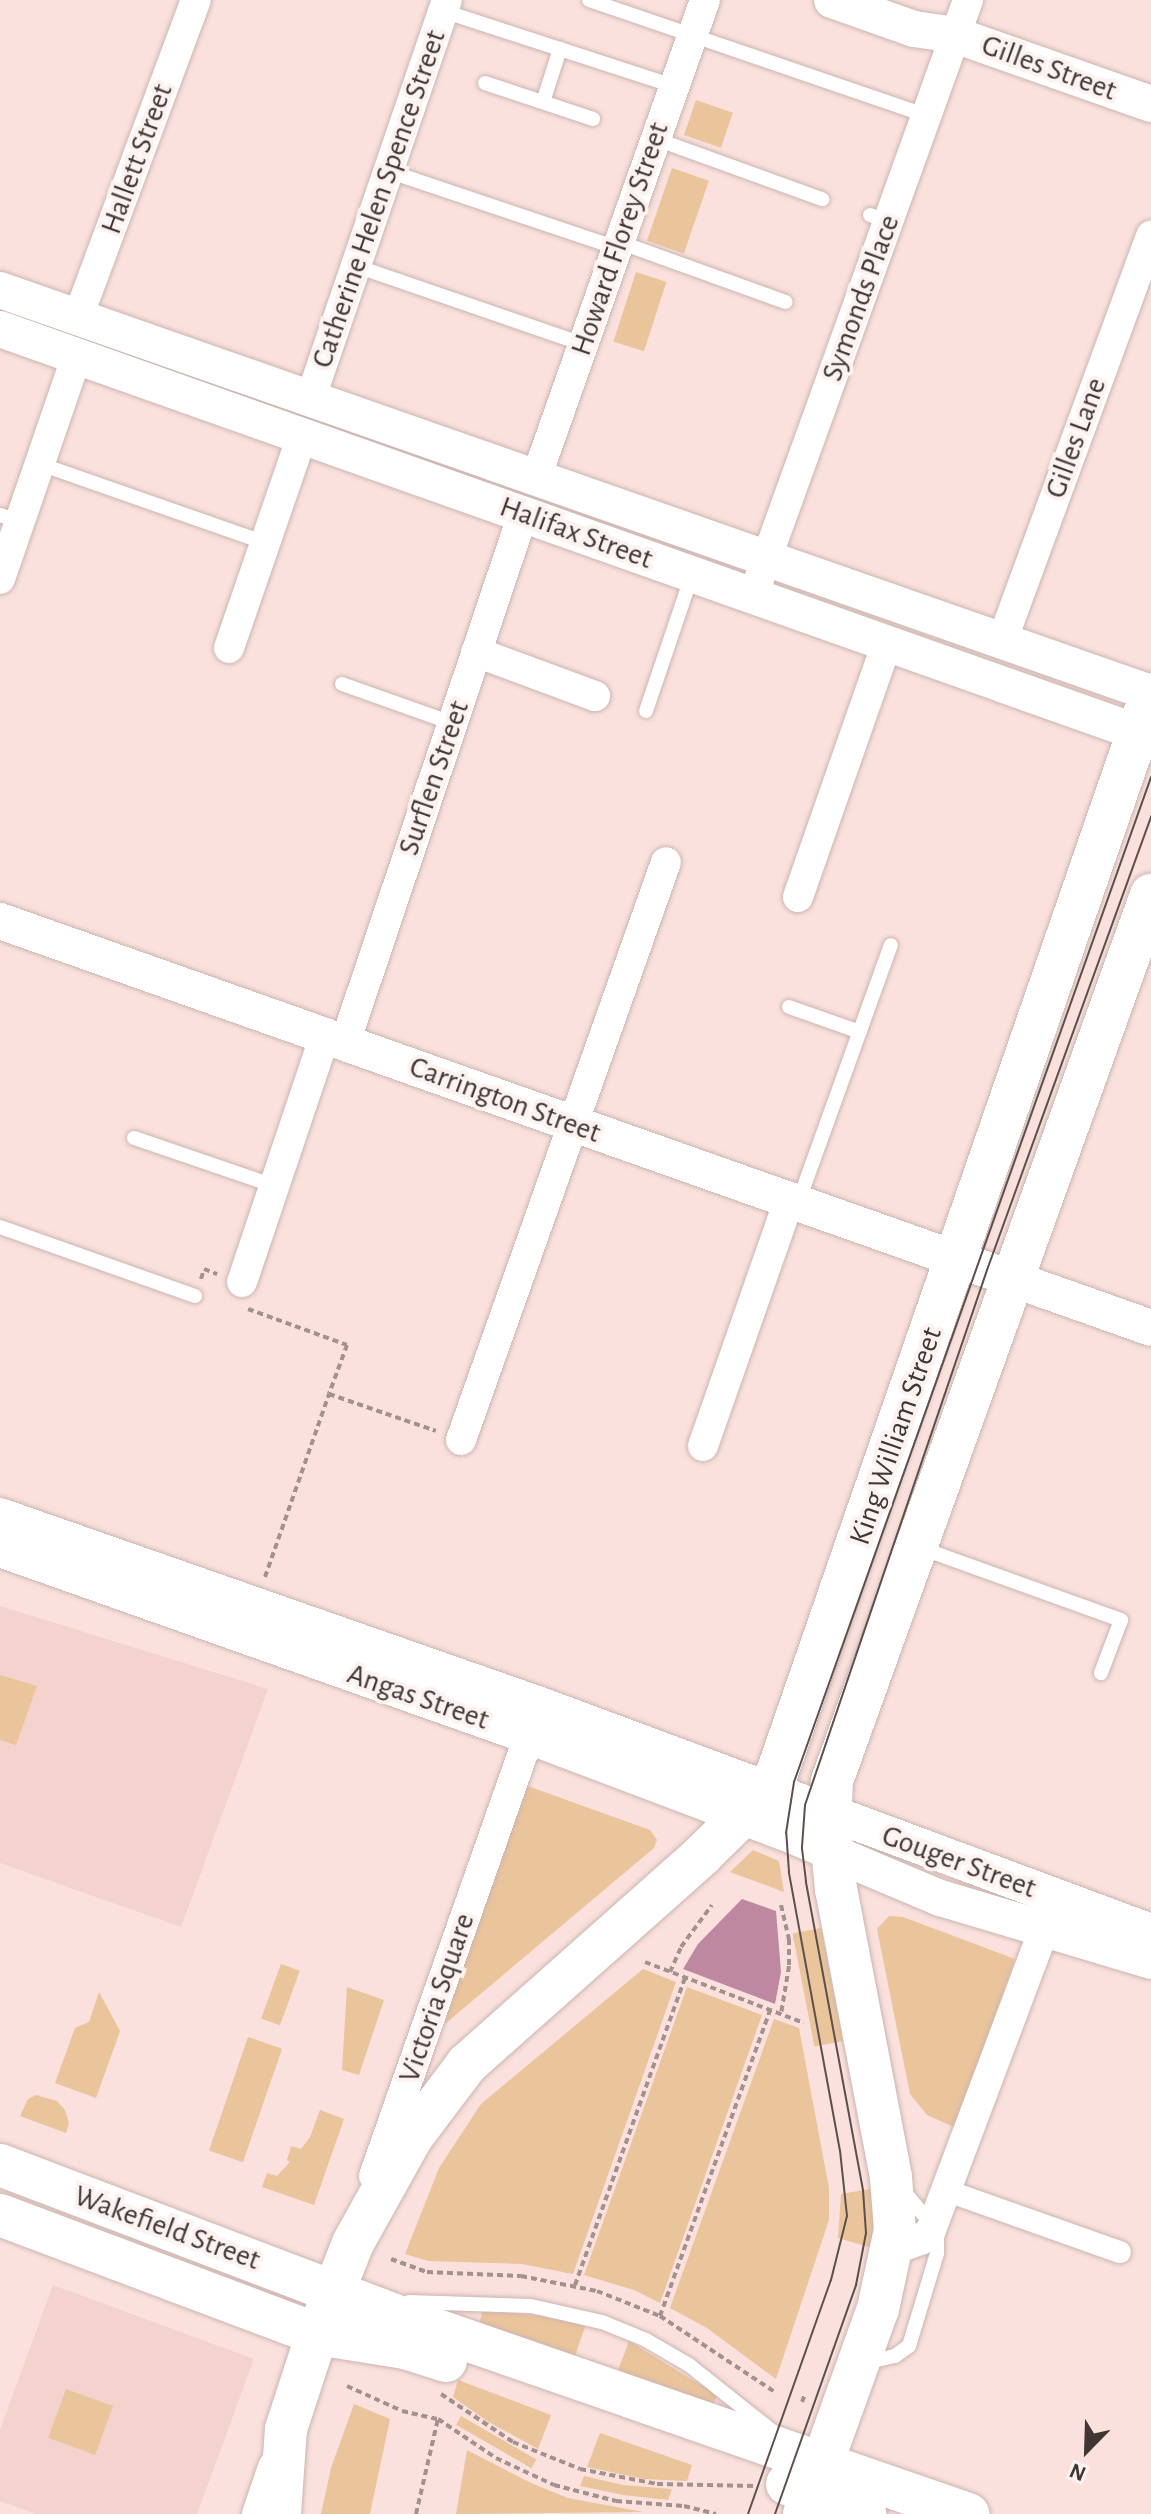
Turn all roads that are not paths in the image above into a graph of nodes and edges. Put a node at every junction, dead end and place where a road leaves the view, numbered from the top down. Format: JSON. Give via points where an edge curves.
{"nodes":[{"id":1,"x":196,"y":0,"type":"edge"},
{"id":2,"x":589,"y":0,"type":"edge"},
{"id":3,"x":705,"y":0,"type":"edge"},
{"id":4,"x":832,"y":0,"type":"edge"},
{"id":5,"x":883,"y":0,"type":"edge"},
{"id":6,"x":968,"y":0,"type":"edge"},
{"id":7,"x":445,"y":5,"type":"edge"},
{"id":8,"x":951,"y":33,"type":"junction"},
{"id":9,"x":692,"y":35,"type":"junction"},
{"id":10,"x":560,"y":49,"type":"junction"},
{"id":11,"x":485,"y":83,"type":"dead end"},
{"id":12,"x":674,"y":86,"type":"junction"},
{"id":13,"x":543,"y":102,"type":"junction"},
{"id":14,"x":1151,"y":104,"type":"edge"},
{"id":15,"x":927,"y":116,"type":"junction"},
{"id":16,"x":593,"y":119,"type":"dead end"},
{"id":17,"x":656,"y":139,"type":"junction"},
{"id":18,"x":388,"y":171,"type":"junction"},
{"id":19,"x":822,"y":199,"type":"dead end"},
{"id":20,"x":1151,"y":235,"type":"edge"},
{"id":21,"x":618,"y":245,"type":"junction"},
{"id":22,"x":356,"y":266,"type":"junction"},
{"id":23,"x":0,"y":290,"type":"edge"},
{"id":24,"x":786,"y":302,"type":"dead end"},
{"id":25,"x":78,"y":317,"type":"junction"},
{"id":26,"x":0,"y":329,"type":"edge"},
{"id":27,"x":583,"y":344,"type":"junction"},
{"id":28,"x":77,"y":356,"type":"junction"},
{"id":29,"x":311,"y":397,"type":"junction"},
{"id":30,"x":300,"y":435,"type":"junction"},
{"id":31,"x":40,"y":464,"type":"junction"},
{"id":32,"x":536,"y":478,"type":"junction"},
{"id":33,"x":523,"y":514,"type":"junction"},
{"id":34,"x":10,"y":518,"type":"edge"},
{"id":35,"x":265,"y":543,"type":"junction"},
{"id":36,"x":767,"y":559,"type":"junction"},
{"id":37,"x":692,"y":574,"type":"junction"},
{"id":38,"x":0,"y":579,"type":"edge"},
{"id":39,"x":753,"y":596,"type":"junction"},
{"id":40,"x":1002,"y":641,"type":"junction"},
{"id":41,"x":887,"y":643,"type":"junction"},
{"id":42,"x":229,"y":648,"type":"dead end"},
{"id":43,"x":476,"y":652,"type":"junction"},
{"id":44,"x":342,"y":684,"type":"dead end"},
{"id":45,"x":595,"y":696,"type":"dead end"},
{"id":46,"x":646,"y":711,"type":"dead end"},
{"id":47,"x":1148,"y":714,"type":"edge"},
{"id":48,"x":452,"y":723,"type":"junction"},
{"id":49,"x":666,"y":862,"type":"dead end"},
{"id":50,"x":1151,"y":895,"type":"edge"},
{"id":51,"x":798,"y":897,"type":"dead end"},
{"id":52,"x":0,"y":921,"type":"edge"},
{"id":53,"x":891,"y":945,"type":"dead end"},
{"id":54,"x":789,"y":1007,"type":"dead end"},
{"id":55,"x":860,"y":1032,"type":"junction"},
{"id":56,"x":335,"y":1040,"type":"junction"},
{"id":57,"x":571,"y":1123,"type":"junction"},
{"id":58,"x":134,"y":1138,"type":"dead end"},
{"id":59,"x":275,"y":1186,"type":"junction"},
{"id":60,"x":793,"y":1202,"type":"junction"},
{"id":61,"x":0,"y":1227,"type":"edge"},
{"id":62,"x":956,"y":1259,"type":"junction"},
{"id":63,"x":1010,"y":1279,"type":"junction"},
{"id":64,"x":242,"y":1282,"type":"road end"},
{"id":65,"x":195,"y":1296,"type":"dead end"},
{"id":66,"x":1151,"y":1328,"type":"edge"},
{"id":67,"x":461,"y":1440,"type":"road end"},
{"id":68,"x":703,"y":1446,"type":"dead end"},
{"id":69,"x":0,"y":1516,"type":"edge"},
{"id":70,"x":915,"y":1546,"type":"junction"},
{"id":71,"x":0,"y":1549,"type":"edge"},
{"id":72,"x":1101,"y":1673,"type":"dead end"},
{"id":73,"x":534,"y":1720,"type":"junction"},
{"id":74,"x":755,"y":1803,"type":"junction"},
{"id":75,"x":831,"y":1833,"type":"junction"},
{"id":76,"x":989,"y":1872,"type":"junction"},
{"id":77,"x":1044,"y":1929,"type":"junction"},
{"id":78,"x":1151,"y":1932,"type":"edge"},
{"id":79,"x":1151,"y":1961,"type":"edge"},
{"id":80,"x":467,"y":2064,"type":"joint"},
{"id":81,"x":0,"y":2165,"type":"edge"},
{"id":82,"x":891,"y":2177,"type":"junction"},
{"id":83,"x":956,"y":2194,"type":"dead end"},
{"id":84,"x":0,"y":2215,"type":"edge"},
{"id":85,"x":933,"y":2226,"type":"junction"},
{"id":86,"x":893,"y":2250,"type":"junction"},
{"id":87,"x":1120,"y":2252,"type":"dead end"},
{"id":88,"x":333,"y":2291,"type":"junction"},
{"id":89,"x":317,"y":2334,"type":"junction"},
{"id":90,"x":858,"y":2365,"type":"junction"},
{"id":91,"x":286,"y":2429,"type":"junction"},
{"id":92,"x":813,"y":2490,"type":"edge"},
{"id":93,"x":257,"y":2514,"type":"edge"},
{"id":94,"x":280,"y":2514,"type":"edge"},
{"id":95,"x":865,"y":2514,"type":"edge"},
{"id":96,"x":968,"y":2514,"type":"edge"}],
"edges":[{"from":1,"to":25,"type":"street","name":"Hallett Street"},
{"from":2,"to":9,"type":"lane"},
{"from":3,"to":9,"type":"street","name":"Howard Florey Street"},
{"from":4,"to":8,"type":"street","name":"Gilles Street","via":[[914,29]]},
{"from":5,"to":8,"type":"street","name":"Gilles Street","via":[[920,13]]},
{"from":6,"to":8,"type":"street","name":"Symonds Place"},
{"from":7,"to":10,"type":"lane"},
{"from":7,"to":18,"type":"street","name":"Catherine Helen Spence Street"},
{"from":8,"to":14,"type":"street","name":"Gilles Street"},
{"from":8,"to":15,"type":"street","name":"Symonds Place"},
{"from":9,"to":12,"type":"street","name":"Howard Florey Street"},
{"from":9,"to":15,"type":"lane"},
{"from":10,"to":12,"type":"lane"},
{"from":10,"to":13,"type":"lane"},
{"from":11,"to":13,"type":"lane"},
{"from":12,"to":17,"type":"street","name":"Howard Florey Street"},
{"from":13,"to":16,"type":"lane"},
{"from":15,"to":36,"type":"street","name":"Symonds Place","via":[[879,218]]},
{"from":17,"to":19,"type":"lane"},
{"from":17,"to":21,"type":"street","name":"Howard Florey Street"},
{"from":18,"to":21,"type":"lane"},
{"from":18,"to":22,"type":"street","name":"Catherine Helen Spence Street"},
{"from":20,"to":40,"type":"street","name":"Gilles Lane"},
{"from":21,"to":24,"type":"lane"},
{"from":21,"to":27,"type":"street","name":"Howard Florey Street"},
{"from":22,"to":27,"type":"lane"},
{"from":22,"to":29,"type":"street","name":"Catherine Helen Spence Street"},
{"from":23,"to":25,"type":"street","name":"Halifax Street"},
{"from":25,"to":29,"type":"street","name":"Halifax Street"},
{"from":26,"to":28,"type":"street","name":"Halifax Street"},
{"from":27,"to":32,"type":"street","name":"Howard Florey Street"},
{"from":28,"to":30,"type":"street","name":"Halifax Street"},
{"from":28,"to":31,"type":"street"},
{"from":29,"to":30,"type":"street"},
{"from":29,"to":32,"type":"street","name":"Halifax Street"},
{"from":30,"to":33,"type":"street","name":"Halifax Street"},
{"from":30,"to":35,"type":"street"},
{"from":31,"to":34,"type":"street"},
{"from":31,"to":35,"type":"lane"},
{"from":32,"to":36,"type":"street","name":"Halifax Street"},
{"from":33,"to":37,"type":"street","name":"Halifax Street"},
{"from":33,"to":43,"type":"street","name":"Surflen Street"},
{"from":34,"to":38,"type":"street"},
{"from":35,"to":42,"type":"street"},
{"from":36,"to":39,"type":"street","name":"Symonds Place"},
{"from":36,"to":40,"type":"street","name":"Halifax Street"},
{"from":37,"to":39,"type":"street","name":"Halifax Street"},
{"from":37,"to":46,"type":"lane"},
{"from":39,"to":41,"type":"street","name":"Halifax Street"},
{"from":40,"to":47,"type":"street","name":"Halifax Street"},
{"from":41,"to":47,"type":"street","name":"Halifax Street"},
{"from":41,"to":51,"type":"street"},
{"from":43,"to":45,"type":"street"},
{"from":43,"to":48,"type":"street","name":"Surflen Street"},
{"from":44,"to":48,"type":"lane"},
{"from":47,"to":62,"type":"main road","name":"King William Street"},
{"from":48,"to":56,"type":"street","name":"Surflen Street"},
{"from":49,"to":57,"type":"street"},
{"from":50,"to":63,"type":"main road","name":"King William Street"},
{"from":52,"to":56,"type":"street","name":"Carrington Street"},
{"from":53,"to":55,"type":"lane"},
{"from":54,"to":55,"type":"lane"},
{"from":55,"to":60,"type":"lane"},
{"from":56,"to":57,"type":"street","name":"Carrington Street"},
{"from":56,"to":59,"type":"street","name":"Surflen Street"},
{"from":57,"to":60,"type":"street","name":"Carrington Street"},
{"from":57,"to":67,"type":"street"},
{"from":58,"to":59,"type":"lane"},
{"from":59,"to":64,"type":"street","name":"Surflen Street"},
{"from":60,"to":62,"type":"street","name":"Carrington Street"},
{"from":60,"to":68,"type":"street"},
{"from":61,"to":65,"type":"lane"},
{"from":62,"to":63,"type":"street","name":"Carrington Street"},
{"from":62,"to":74,"type":"main road","name":"King William Street","via":[[781,1764]]},
{"from":63,"to":66,"type":"street","name":"Carrington Street"},
{"from":63,"to":70,"type":"main road","name":"King William Street"},
{"from":69,"to":73,"type":"street","name":"Angas Street","via":[[256,1605]]},
{"from":70,"to":72,"type":"lane","via":[[1121,1620]]},
{"from":70,"to":75,"type":"main road","name":"King William Street","via":[[832,1781]]},
{"from":71,"to":73,"type":"street","name":"Angas Street"},
{"from":73,"to":74,"type":"street","name":"Angas Street"},
{"from":73,"to":88,"type":"street","name":"Victoria Square"},
{"from":74,"to":75,"type":"street","name":"Angas Street"},
{"from":74,"to":80,"type":"main road","name":"King William Street"},
{"from":75,"to":76,"type":"street","name":"Gouger Street"},
{"from":75,"to":77,"type":"street","name":"Gouger Street","via":[[940,1898]]},
{"from":75,"to":82,"type":"main road","via":[[840,1913]]},
{"from":76,"to":77,"type":"street","via":[[1016,1890]]},
{"from":76,"to":78,"type":"street","name":"Gouger Street"},
{"from":77,"to":79,"type":"street","name":"Gouger Street"},
{"from":77,"to":85,"type":"street"},
{"from":80,"to":88,"type":"main road","name":"Victoria Square","via":[[405,2148]]},
{"from":81,"to":88,"type":"main road","name":"Wakefield Street"},
{"from":82,"to":85,"type":"lane"},
{"from":82,"to":86,"type":"main road"},
{"from":83,"to":87,"type":"street"},
{"from":84,"to":89,"type":"main road","name":"Wakefield Street"},
{"from":85,"to":86,"type":"street","via":[[926,2237]]},
{"from":85,"to":90,"type":"lane","via":[[939,2243],[912,2339],[895,2356]]},
{"from":86,"to":90,"type":"main road"},
{"from":88,"to":89,"type":"main road","name":"Victoria Square"},
{"from":88,"to":92,"type":"main road"},
{"from":88,"to":92,"type":"lane","via":[[413,2303],[531,2306],[602,2322],[646,2340],[699,2371],[776,2434]]},
{"from":89,"to":91,"type":"main road","name":"Victoria Square"},
{"from":89,"to":92,"type":"main road","via":[[428,2354]]},
{"from":90,"to":92,"type":"main road"},
{"from":91,"to":93,"type":"street","name":"Victoria Square"},
{"from":91,"to":94,"type":"main road","name":"Victoria Square"},
{"from":92,"to":95,"type":"main road"},
{"from":92,"to":96,"type":"main road"}]}
